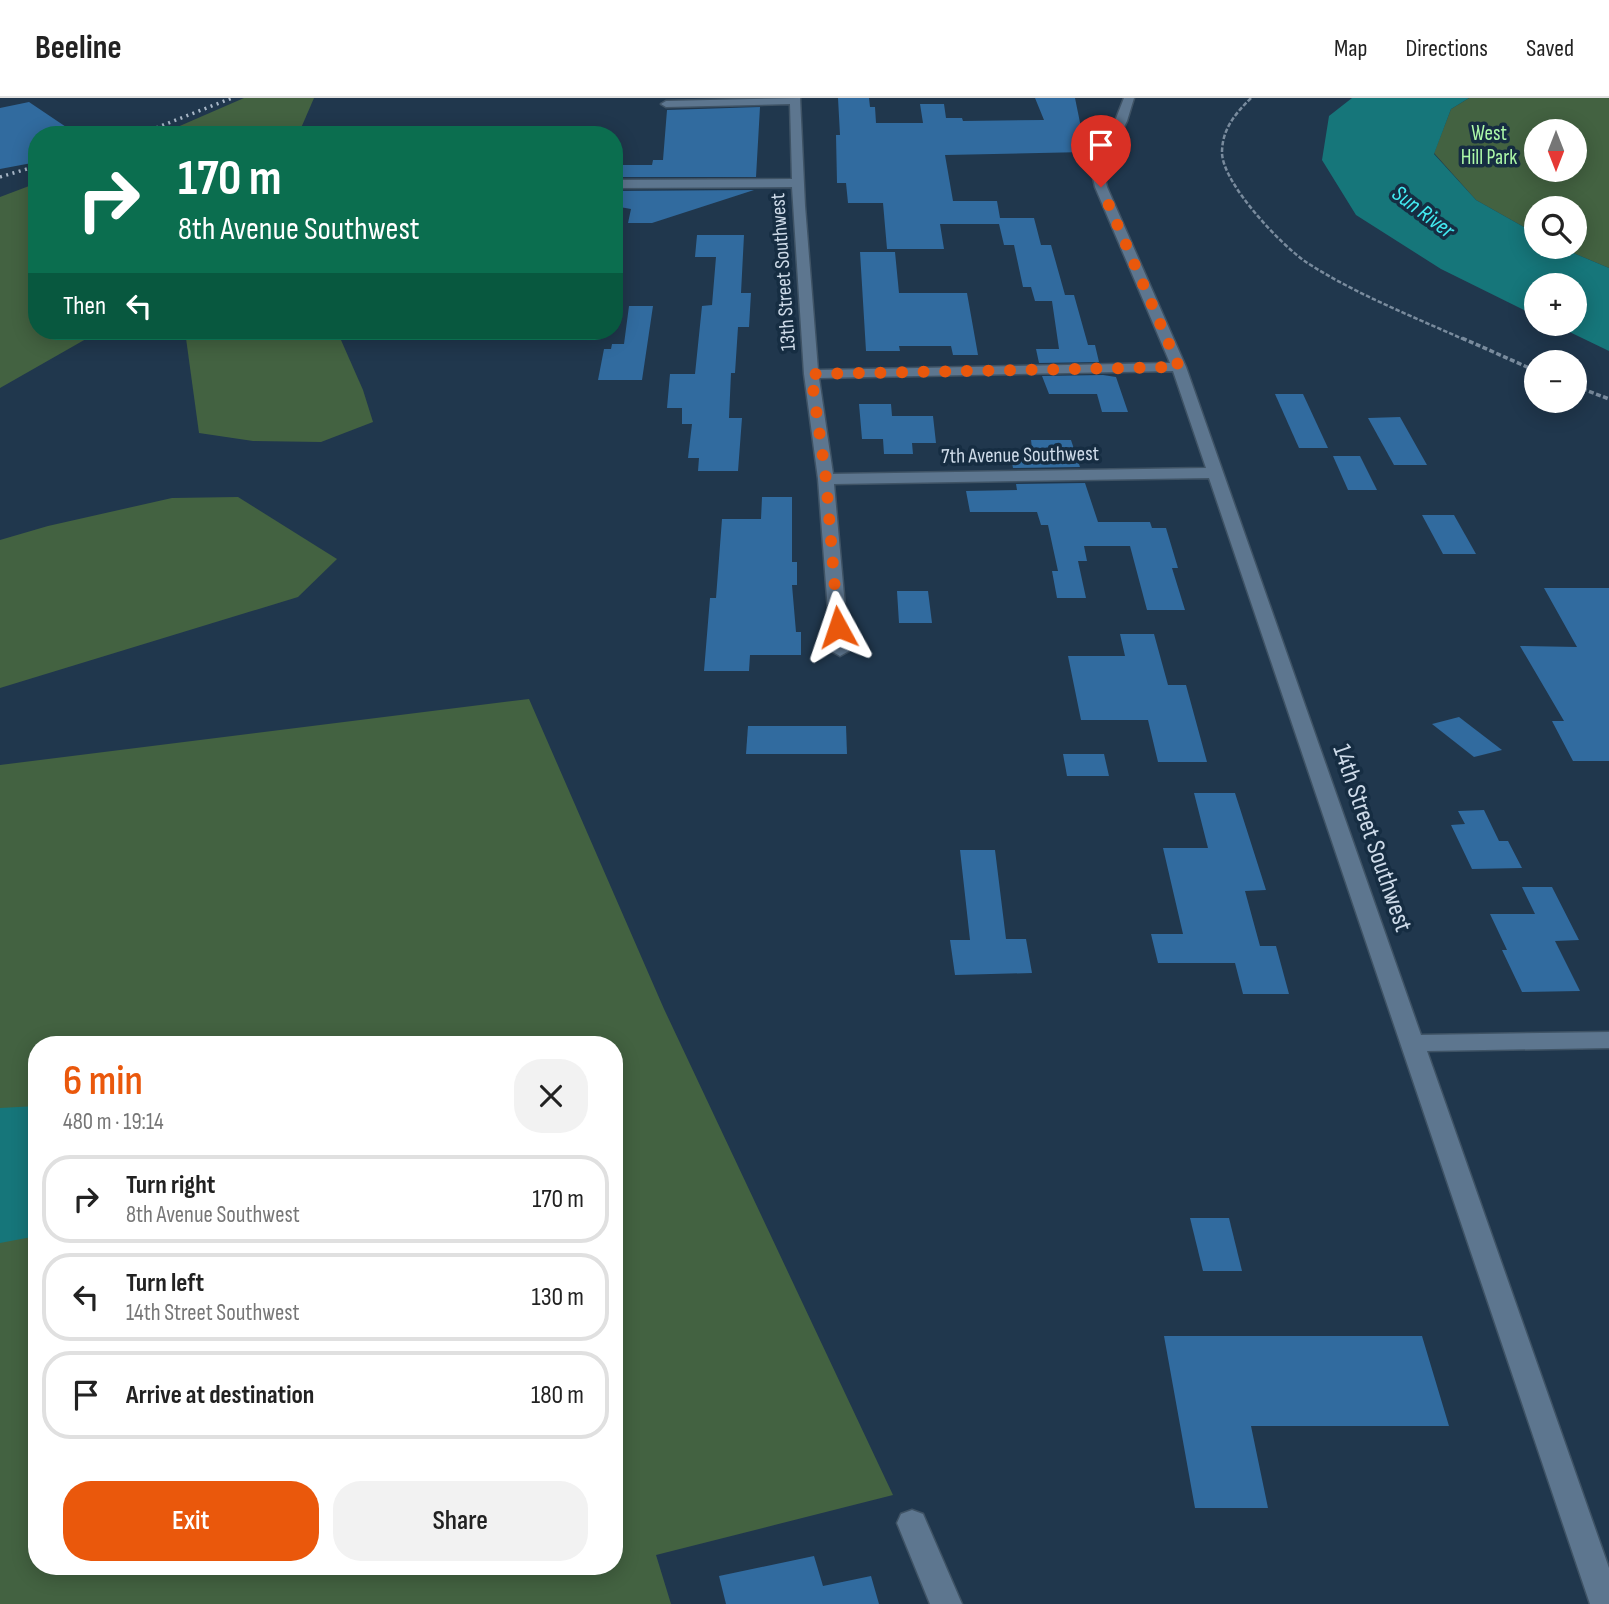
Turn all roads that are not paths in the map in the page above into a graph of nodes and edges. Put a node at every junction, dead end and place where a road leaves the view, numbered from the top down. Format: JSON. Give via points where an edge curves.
{"nodes":[{"id":1,"x":1129,"y":98,"type":"edge"},
{"id":2,"x":795,"y":100,"type":"edge"},
{"id":3,"x":666,"y":104,"type":"dead end"},
{"id":4,"x":798,"y":183,"type":"junction"},
{"id":5,"x":623,"y":184,"type":"edge"},
{"id":6,"x":1179,"y":367,"type":"junction"},
{"id":7,"x":811,"y":374,"type":"junction"},
{"id":8,"x":1215,"y":474,"type":"junction"},
{"id":9,"x":826,"y":479,"type":"junction"},
{"id":10,"x":841,"y":651,"type":"dead end"},
{"id":11,"x":1609,"y":1040,"type":"edge"},
{"id":12,"x":1414,"y":1043,"type":"junction"},
{"id":13,"x":912,"y":1523,"type":"dead end"},
{"id":14,"x":946,"y":1604,"type":"edge"},
{"id":15,"x":1606,"y":1604,"type":"edge"}],
"edges":[{"from":1,"to":6,"type":"street","name":"14th Street Southwest","via":[[1097,169],[1108,209]]},
{"from":2,"to":3,"type":"street"},
{"from":2,"to":4,"type":"street","name":"13th Street Southwest"},
{"from":4,"to":5,"type":"street"},
{"from":4,"to":7,"type":"street","name":"13th Street Southwest"},
{"from":6,"to":7,"type":"street"},
{"from":6,"to":8,"type":"street","name":"14th Street Southwest"},
{"from":7,"to":9,"type":"street","name":"13th Street Southwest"},
{"from":8,"to":9,"type":"street","name":"7th Avenue Southwest"},
{"from":8,"to":12,"type":"street","name":"14th Street Southwest"},
{"from":9,"to":10,"type":"street","name":"13th Street Southwest"},
{"from":11,"to":12,"type":"street"},
{"from":12,"to":15,"type":"street","name":"14th Street Southwest"},
{"from":13,"to":14,"type":"street"}]}
